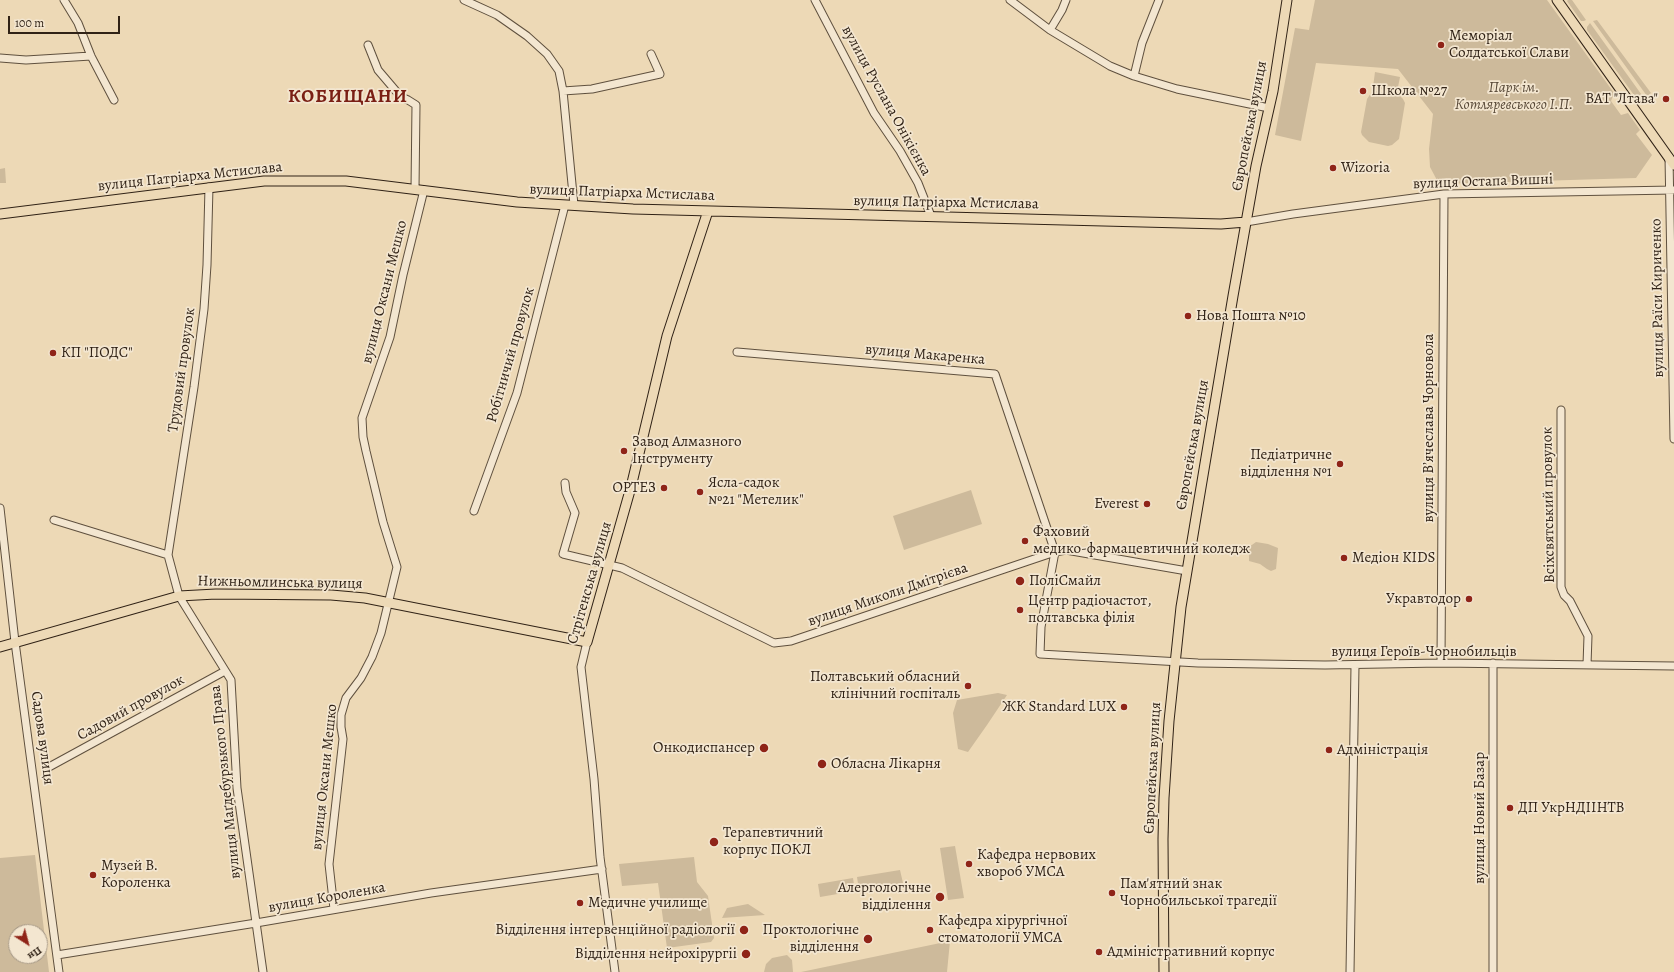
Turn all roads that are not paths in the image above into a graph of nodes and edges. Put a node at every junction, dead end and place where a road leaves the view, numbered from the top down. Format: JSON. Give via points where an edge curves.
{"nodes":[{"id":1,"x":64,"y":0,"type":"edge"},
{"id":2,"x":464,"y":0,"type":"edge"},
{"id":3,"x":815,"y":0,"type":"edge"},
{"id":4,"x":1010,"y":0,"type":"edge"},
{"id":5,"x":1066,"y":0,"type":"edge"},
{"id":6,"x":1159,"y":0,"type":"edge"},
{"id":7,"x":1288,"y":0,"type":"edge"},
{"id":8,"x":1557,"y":0,"type":"edge"},
{"id":9,"x":1050,"y":30,"type":"junction"},
{"id":10,"x":368,"y":45,"type":"dead end"},
{"id":11,"x":651,"y":54,"type":"dead end"},
{"id":12,"x":91,"y":56,"type":"junction"},
{"id":13,"x":0,"y":58,"type":"edge"},
{"id":14,"x":1134,"y":76,"type":"junction"},
{"id":15,"x":563,"y":91,"type":"junction"},
{"id":16,"x":114,"y":100,"type":"dead end"},
{"id":17,"x":1269,"y":108,"type":"junction"},
{"id":18,"x":1672,"y":161,"type":"edge"},
{"id":19,"x":209,"y":188,"type":"junction"},
{"id":20,"x":419,"y":190,"type":"junction"},
{"id":21,"x":1672,"y":190,"type":"edge"},
{"id":22,"x":1444,"y":194,"type":"junction"},
{"id":23,"x":570,"y":205,"type":"junction"},
{"id":24,"x":708,"y":211,"type":"junction"},
{"id":25,"x":0,"y":214,"type":"edge"},
{"id":26,"x":931,"y":216,"type":"junction"},
{"id":27,"x":1246,"y":222,"type":"junction"},
{"id":28,"x":738,"y":352,"type":"dead end"},
{"id":29,"x":1561,"y":410,"type":"dead end"},
{"id":30,"x":1674,"y":439,"type":"edge"},
{"id":31,"x":566,"y":483,"type":"dead end"},
{"id":32,"x":0,"y":508,"type":"edge"},
{"id":33,"x":474,"y":511,"type":"dead end"},
{"id":34,"x":54,"y":520,"type":"dead end"},
{"id":35,"x":1055,"y":552,"type":"junction"},
{"id":36,"x":168,"y":555,"type":"junction"},
{"id":37,"x":610,"y":565,"type":"junction"},
{"id":38,"x":1187,"y":571,"type":"junction"},
{"id":39,"x":179,"y":596,"type":"junction"},
{"id":40,"x":388,"y":603,"type":"junction"},
{"id":41,"x":16,"y":642,"type":"junction"},
{"id":42,"x":587,"y":642,"type":"junction"},
{"id":43,"x":0,"y":647,"type":"edge"},
{"id":44,"x":1175,"y":662,"type":"junction"},
{"id":45,"x":1441,"y":663,"type":"junction"},
{"id":46,"x":1493,"y":663,"type":"junction"},
{"id":47,"x":1587,"y":665,"type":"junction"},
{"id":48,"x":1355,"y":666,"type":"junction"},
{"id":49,"x":1674,"y":666,"type":"edge"},
{"id":50,"x":225,"y":671,"type":"junction"},
{"id":51,"x":49,"y":767,"type":"dead end"},
{"id":52,"x":602,"y":869,"type":"junction"},
{"id":53,"x":334,"y":909,"type":"junction"},
{"id":54,"x":256,"y":923,"type":"junction"},
{"id":55,"x":57,"y":955,"type":"junction"},
{"id":56,"x":59,"y":972,"type":"edge"},
{"id":57,"x":263,"y":972,"type":"edge"},
{"id":58,"x":615,"y":972,"type":"edge"},
{"id":59,"x":1164,"y":972,"type":"edge"},
{"id":60,"x":1350,"y":972,"type":"edge"},
{"id":61,"x":1493,"y":972,"type":"edge"}],
"edges":[{"from":1,"to":12,"type":"street","via":[[78,23]]},
{"from":2,"to":15,"type":"street","name":"Робітничий провулок","via":[[497,15],[547,54],[559,71]]},
{"from":3,"to":26,"type":"street","name":"вулиця Руслана Онікієнка","via":[[874,112],[918,183]]},
{"from":4,"to":9,"type":"street"},
{"from":5,"to":9,"type":"street"},
{"from":6,"to":14,"type":"street","via":[[1142,43]]},
{"from":7,"to":17,"type":"main road","name":"Європейська вулиця"},
{"from":8,"to":18,"type":"main road","name":"вулиця Раїси Кириченко"},
{"from":9,"to":14,"type":"street","via":[[1110,66]]},
{"from":10,"to":20,"type":"street","name":"вулиця Оксани Мешко","via":[[378,70],[401,97],[416,105]]},
{"from":11,"to":15,"type":"street","via":[[660,74],[592,89]]},
{"from":12,"to":13,"type":"street","via":[[26,60]]},
{"from":12,"to":16,"type":"street"},
{"from":14,"to":17,"type":"street","via":[[1177,89]]},
{"from":15,"to":23,"type":"street","name":"Робітничий провулок"},
{"from":17,"to":27,"type":"main road","name":"Європейська вулиця"},
{"from":18,"to":21,"type":"street","name":"вулиця Раїси Кириченко"},
{"from":19,"to":20,"type":"main road","name":"вулиця Патріарха Мстислава","via":[[264,181],[339,181]]},
{"from":19,"to":25,"type":"main road","name":"вулиця Патріарха Мстислава"},
{"from":19,"to":36,"type":"street","name":"Трудовий провулок","via":[[204,309]]},
{"from":20,"to":23,"type":"main road","name":"вулиця Патріарха Мстислава","via":[[517,202]]},
{"from":20,"to":40,"type":"street","name":"вулиця Оксани Мешко","via":[[390,337],[362,418],[367,457],[397,567]]},
{"from":21,"to":22,"type":"street","name":"вулиця Остапа Вишні"},
{"from":21,"to":30,"type":"street","name":"вулиця Раїси Кириченко"},
{"from":22,"to":27,"type":"street","name":"вулиця Остапа Вишні"},
{"from":22,"to":45,"type":"street","name":"вулиця Вʼячеслава Чорновола"},
{"from":23,"to":24,"type":"main road","name":"вулиця Патріарха Мстислава"},
{"from":23,"to":33,"type":"street","name":"Робітничий провулок","via":[[517,393]]},
{"from":24,"to":26,"type":"main road","name":"вулиця Патріарха Мстислава"},
{"from":24,"to":37,"type":"main road","name":"Стрітенська вулиця","via":[[666,336],[631,488]]},
{"from":26,"to":27,"type":"main road","name":"вулиця Патріарха Мстислава","via":[[1221,224]]},
{"from":27,"to":38,"type":"main road","name":"Європейська вулиця"},
{"from":28,"to":35,"type":"street","name":"вулиця Макаренка","via":[[995,374]]},
{"from":29,"to":47,"type":"street","name":"Всіхсвятський провулок","via":[[1561,587],[1588,636]]},
{"from":31,"to":37,"type":"street","name":"вулиця Миколи Дмітрієва","via":[[566,492],[575,513],[563,554]]},
{"from":32,"to":41,"type":"street","name":"Садова вулиця"},
{"from":34,"to":36,"type":"street"},
{"from":35,"to":37,"type":"street","name":"вулиця Миколи Дмітрієва","via":[[782,643],[774,643],[622,568]]},
{"from":35,"to":38,"type":"street","name":"вулиця Миколи Дмітрієва","via":[[1066,550]]},
{"from":35,"to":44,"type":"street","name":"вулиця Героїв-Чорнобильців","via":[[1041,627],[1040,654]]},
{"from":36,"to":39,"type":"street","name":"вулиця Маґдебурзького Права"},
{"from":37,"to":42,"type":"main road","name":"Стрітенська вулиця"},
{"from":38,"to":44,"type":"main road","name":"Європейська вулиця"},
{"from":39,"to":40,"type":"main road","name":"Нижньомлинська вулиця","via":[[331,595]]},
{"from":39,"to":41,"type":"main road","name":"Нижньомлинська вулиця"},
{"from":39,"to":50,"type":"street","name":"вулиця Маґдебурзького Права"},
{"from":40,"to":42,"type":"main road","name":"Нижньомлинська вулиця"},
{"from":40,"to":53,"type":"street","name":"вулиця Оксани Мешко","via":[[372,657],[346,698],[341,715],[343,739],[329,864]]},
{"from":41,"to":43,"type":"main road","name":"Нижньомлинська вулиця"},
{"from":41,"to":55,"type":"street","name":"Садова вулиця"},
{"from":42,"to":52,"type":"street","name":"Стрітенська вулиця","via":[[581,667]]},
{"from":44,"to":48,"type":"street","name":"вулиця Героїв-Чорнобильців"},
{"from":44,"to":59,"type":"main road","name":"Європейська вулиця","via":[[1164,805]]},
{"from":45,"to":46,"type":"street","name":"вулиця Героїв-Чорнобильців"},
{"from":45,"to":48,"type":"street","name":"вулиця Героїв-Чорнобильців"},
{"from":46,"to":47,"type":"street","name":"вулиця Героїв-Чорнобильців"},
{"from":46,"to":61,"type":"street","name":"вулиця Новий Базар"},
{"from":47,"to":49,"type":"street","name":"вулиця Героїв-Чорнобильців"},
{"from":48,"to":60,"type":"street"},
{"from":50,"to":51,"type":"street","name":"Садовий провулок"},
{"from":50,"to":54,"type":"street","name":"вулиця Маґдебурзького Права","via":[[231,680],[237,788]]},
{"from":52,"to":53,"type":"street","name":"вулиця Короленка"},
{"from":52,"to":58,"type":"street","name":"Стрітенська вулиця"},
{"from":53,"to":54,"type":"street","name":"вулиця Короленка"},
{"from":54,"to":55,"type":"street","name":"вулиця Короленка"},
{"from":54,"to":57,"type":"street","name":"вулиця Маґдебурзького Права"},
{"from":55,"to":56,"type":"street","name":"Садова вулиця"}]}
